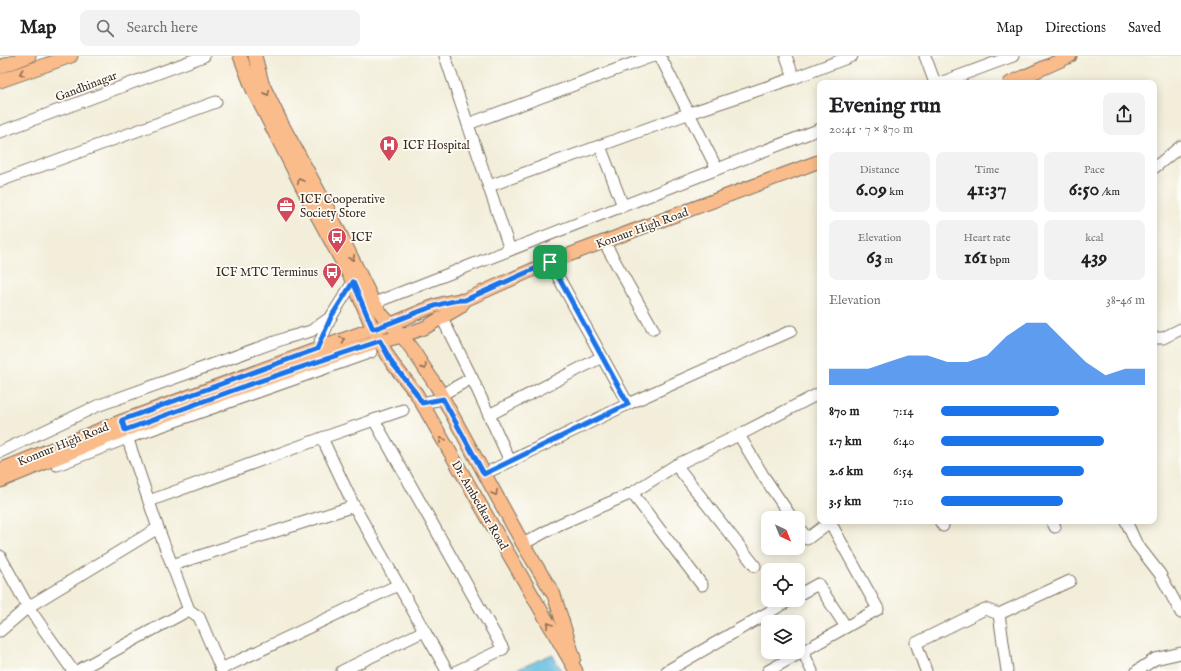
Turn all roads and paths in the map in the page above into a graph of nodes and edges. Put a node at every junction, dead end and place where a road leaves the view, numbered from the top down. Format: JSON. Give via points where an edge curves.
{"nodes":[{"id":1,"x":29,"y":56,"type":"edge"},
{"id":2,"x":71,"y":56,"type":"edge"},
{"id":3,"x":204,"y":56,"type":"edge"},
{"id":4,"x":240,"y":56,"type":"edge"},
{"id":5,"x":255,"y":56,"type":"edge"},
{"id":6,"x":445,"y":56,"type":"edge"},
{"id":7,"x":653,"y":56,"type":"edge"},
{"id":8,"x":660,"y":56,"type":"edge"},
{"id":9,"x":786,"y":56,"type":"edge"},
{"id":10,"x":852,"y":56,"type":"edge"},
{"id":11,"x":925,"y":56,"type":"edge"},
{"id":12,"x":1013,"y":56,"type":"edge"},
{"id":13,"x":1070,"y":56,"type":"edge"},
{"id":14,"x":997,"y":59,"type":"edge"},
{"id":15,"x":0,"y":66,"type":"edge"},
{"id":16,"x":794,"y":78,"type":"junction"},
{"id":17,"x":934,"y":80,"type":"edge"},
{"id":18,"x":947,"y":80,"type":"edge"},
{"id":19,"x":1017,"y":80,"type":"edge"},
{"id":20,"x":0,"y":81,"type":"edge"},
{"id":21,"x":216,"y":102,"type":"dead end"},
{"id":22,"x":690,"y":113,"type":"junction"},
{"id":23,"x":468,"y":124,"type":"junction"},
{"id":24,"x":817,"y":130,"type":"edge"},
{"id":25,"x":0,"y":132,"type":"edge"},
{"id":26,"x":600,"y":146,"type":"junction"},
{"id":27,"x":1181,"y":146,"type":"edge"},
{"id":28,"x":817,"y":163,"type":"edge"},
{"id":29,"x":1157,"y":166,"type":"edge"},
{"id":30,"x":717,"y":169,"type":"junction"},
{"id":31,"x":0,"y":181,"type":"edge"},
{"id":32,"x":489,"y":186,"type":"junction"},
{"id":33,"x":623,"y":206,"type":"junction"},
{"id":34,"x":604,"y":242,"type":"junction"},
{"id":35,"x":510,"y":250,"type":"junction"},
{"id":36,"x":550,"y":262,"type":"junction"},
{"id":37,"x":353,"y":282,"type":"junction"},
{"id":38,"x":465,"y":300,"type":"junction"},
{"id":39,"x":374,"y":303,"type":"junction"},
{"id":40,"x":331,"y":317,"type":"junction"},
{"id":41,"x":442,"y":318,"type":"junction"},
{"id":42,"x":390,"y":324,"type":"junction"},
{"id":43,"x":373,"y":329,"type":"junction"},
{"id":44,"x":1181,"y":329,"type":"edge"},
{"id":45,"x":653,"y":330,"type":"dead end"},
{"id":46,"x":791,"y":331,"type":"dead end"},
{"id":47,"x":402,"y":336,"type":"junction"},
{"id":48,"x":1157,"y":338,"type":"edge"},
{"id":49,"x":380,"y":341,"type":"junction"},
{"id":50,"x":317,"y":349,"type":"junction"},
{"id":51,"x":371,"y":352,"type":"dead end"},
{"id":52,"x":602,"y":357,"type":"junction"},
{"id":53,"x":472,"y":378,"type":"junction"},
{"id":54,"x":817,"y":395,"type":"edge"},
{"id":55,"x":442,"y":397,"type":"junction"},
{"id":56,"x":422,"y":403,"type":"junction"},
{"id":57,"x":628,"y":404,"type":"junction"},
{"id":58,"x":403,"y":410,"type":"dead end"},
{"id":59,"x":489,"y":415,"type":"junction"},
{"id":60,"x":374,"y":420,"type":"junction"},
{"id":61,"x":124,"y":429,"type":"junction"},
{"id":62,"x":739,"y":435,"type":"junction"},
{"id":63,"x":322,"y":438,"type":"junction"},
{"id":64,"x":0,"y":452,"type":"edge"},
{"id":65,"x":510,"y":461,"type":"junction"},
{"id":66,"x":676,"y":465,"type":"junction"},
{"id":67,"x":0,"y":470,"type":"edge"},
{"id":68,"x":484,"y":474,"type":"junction"},
{"id":69,"x":0,"y":481,"type":"edge"},
{"id":70,"x":0,"y":486,"type":"edge"},
{"id":71,"x":632,"y":493,"type":"junction"},
{"id":72,"x":149,"y":501,"type":"junction"},
{"id":73,"x":354,"y":506,"type":"junction"},
{"id":74,"x":787,"y":511,"type":"edge"},
{"id":75,"x":827,"y":524,"type":"edge"},
{"id":76,"x":831,"y":524,"type":"edge"},
{"id":77,"x":1127,"y":524,"type":"edge"},
{"id":78,"x":158,"y":528,"type":"junction"},
{"id":79,"x":805,"y":536,"type":"edge"},
{"id":80,"x":523,"y":544,"type":"junction"},
{"id":81,"x":0,"y":556,"type":"edge"},
{"id":82,"x":172,"y":565,"type":"junction"},
{"id":83,"x":755,"y":566,"type":"dead end"},
{"id":84,"x":1070,"y":581,"type":"dead end"},
{"id":85,"x":702,"y":584,"type":"dead end"},
{"id":86,"x":398,"y":585,"type":"junction"},
{"id":87,"x":805,"y":591,"type":"edge"},
{"id":88,"x":28,"y":607,"type":"junction"},
{"id":89,"x":778,"y":607,"type":"edge"},
{"id":90,"x":189,"y":610,"type":"junction"},
{"id":91,"x":1181,"y":613,"type":"edge"},
{"id":92,"x":999,"y":614,"type":"junction"},
{"id":93,"x":846,"y":627,"type":"junction"},
{"id":94,"x":0,"y":631,"type":"edge"},
{"id":95,"x":424,"y":631,"type":"junction"},
{"id":96,"x":805,"y":651,"type":"edge"},
{"id":97,"x":1181,"y":653,"type":"edge"},
{"id":98,"x":805,"y":656,"type":"edge"},
{"id":99,"x":790,"y":659,"type":"edge"},
{"id":100,"x":222,"y":670,"type":"edge"},
{"id":101,"x":73,"y":671,"type":"edge"},
{"id":102,"x":77,"y":671,"type":"edge"},
{"id":103,"x":342,"y":671,"type":"edge"},
{"id":104,"x":447,"y":671,"type":"edge"},
{"id":105,"x":457,"y":671,"type":"edge"},
{"id":106,"x":576,"y":671,"type":"edge"},
{"id":107,"x":579,"y":671,"type":"edge"},
{"id":108,"x":667,"y":671,"type":"edge"},
{"id":109,"x":768,"y":671,"type":"edge"},
{"id":110,"x":812,"y":671,"type":"edge"},
{"id":111,"x":926,"y":671,"type":"edge"},
{"id":112,"x":1007,"y":671,"type":"edge"},
{"id":113,"x":1137,"y":671,"type":"edge"}],
"edges":[{"from":1,"to":15,"type":"main road"},
{"from":2,"to":20,"type":"main road","one_way":true},
{"from":3,"to":25,"type":"street","name":"Gandhinagar"},
{"from":37,"to":4,"type":"main road","name":"Dr. Ambedkar Road","one_way":true,"via":[[253,90]]},
{"from":5,"to":39,"type":"main road","name":"Dr. Ambedkar Road","one_way":true,"via":[[262,84]]},
{"from":6,"to":23,"type":"street"},
{"from":7,"to":23,"type":"street"},
{"from":8,"to":22,"type":"street"},
{"from":9,"to":16,"type":"street"},
{"from":10,"to":16,"type":"street"},
{"from":11,"to":17,"type":"street"},
{"from":12,"to":14,"type":"street"},
{"from":13,"to":19,"type":"main road"},
{"from":14,"to":18,"type":"street"},
{"from":16,"to":22,"type":"street"},
{"from":21,"to":31,"type":"street"},
{"from":22,"to":26,"type":"street"},
{"from":22,"to":30,"type":"street"},
{"from":23,"to":32,"type":"street"},
{"from":24,"to":30,"type":"street"},
{"from":26,"to":32,"type":"street"},
{"from":26,"to":33,"type":"street"},
{"from":27,"to":29,"type":"street"},
{"from":28,"to":34,"type":"main road","name":"Konnur High Road"},
{"from":30,"to":33,"type":"street"},
{"from":32,"to":35,"type":"street"},
{"from":33,"to":35,"type":"street"},
{"from":34,"to":36,"type":"main road","name":"Konnur High Road"},
{"from":34,"to":45,"type":"street"},
{"from":35,"to":39,"type":"street"},
{"from":36,"to":38,"type":"main road","name":"Konnur High Road"},
{"from":36,"to":52,"type":"street"},
{"from":37,"to":40,"type":"street"},
{"from":37,"to":43,"type":"main road","name":"Dr. Ambedkar Road"},
{"from":38,"to":41,"type":"main road","name":"Konnur High Road","via":[[460,308]]},
{"from":38,"to":42,"type":"main road","name":"Konnur High Road","via":[[442,304]]},
{"from":39,"to":42,"type":"main road","name":"Dr. Ambedkar Road"},
{"from":40,"to":50,"type":"street"},
{"from":40,"to":64,"type":"street","via":[[311,331],[97,406]]},
{"from":41,"to":47,"type":"main road","name":"Konnur High Road"},
{"from":41,"to":53,"type":"street"},
{"from":42,"to":43,"type":"main road","name":"Konnur High Road"},
{"from":42,"to":47,"type":"main road","name":"Dr. Ambedkar Road"},
{"from":43,"to":49,"type":"main road","name":"Dr. Ambedkar Road"},
{"from":50,"to":43,"type":"main road","name":"Konnur High Road","one_way":true},
{"from":44,"to":48,"type":"street","via":[[1163,338]]},
{"from":46,"to":57,"type":"street"},
{"from":47,"to":49,"type":"main road","name":"Konnur High Road"},
{"from":47,"to":55,"type":"main road","name":"Dr. Ambedkar Road","one_way":true},
{"from":49,"to":56,"type":"main road","name":"Dr. Ambedkar Road","via":[[392,363]]},
{"from":49,"to":61,"type":"main road","name":"Konnur High Road"},
{"from":50,"to":61,"type":"main road","name":"Konnur High Road"},
{"from":51,"to":61,"type":"street"},
{"from":52,"to":57,"type":"street"},
{"from":52,"to":59,"type":"street"},
{"from":53,"to":55,"type":"street"},
{"from":53,"to":59,"type":"street"},
{"from":54,"to":62,"type":"street"},
{"from":55,"to":56,"type":"street"},
{"from":55,"to":68,"type":"main road","name":"Dr. Ambedkar Road"},
{"from":106,"to":56,"type":"main road","name":"Dr. Ambedkar Road","one_way":true},
{"from":57,"to":65,"type":"street"},
{"from":58,"to":60,"type":"street"},
{"from":59,"to":65,"type":"street"},
{"from":60,"to":63,"type":"street"},
{"from":60,"to":105,"type":"street","via":[[503,649]]},
{"from":61,"to":67,"type":"main road","name":"Konnur High Road"},
{"from":61,"to":69,"type":"main road"},
{"from":61,"to":70,"type":"street"},
{"from":61,"to":72,"type":"street"},
{"from":62,"to":66,"type":"street"},
{"from":62,"to":74,"type":"street"},
{"from":63,"to":72,"type":"street"},
{"from":63,"to":73,"type":"street"},
{"from":65,"to":68,"type":"street"},
{"from":66,"to":71,"type":"street"},
{"from":66,"to":83,"type":"street"},
{"from":68,"to":80,"type":"main road","name":"Dr. Ambedkar Road","one_way":true},
{"from":71,"to":80,"type":"street","via":[[560,524]]},
{"from":71,"to":85,"type":"street"},
{"from":72,"to":78,"type":"street"},
{"from":73,"to":82,"type":"street"},
{"from":73,"to":86,"type":"street"},
{"from":75,"to":79,"type":"street","via":[[807,539]]},
{"from":76,"to":93,"type":"street","via":[[878,609]]},
{"from":77,"to":91,"type":"street","via":[[1136,543],[1160,574]]},
{"from":78,"to":82,"type":"street"},
{"from":78,"to":88,"type":"street"},
{"from":80,"to":107,"type":"main road","name":"Dr. Ambedkar Road","via":[[554,595]]},
{"from":81,"to":88,"type":"street"},
{"from":82,"to":90,"type":"street"},
{"from":84,"to":92,"type":"street"},
{"from":86,"to":95,"type":"street"},
{"from":86,"to":100,"type":"street"},
{"from":87,"to":93,"type":"street","via":[[818,584]]},
{"from":88,"to":94,"type":"street"},
{"from":88,"to":101,"type":"street"},
{"from":89,"to":108,"type":"street"},
{"from":90,"to":100,"type":"street","via":[[199,617]]},
{"from":90,"to":102,"type":"street"},
{"from":92,"to":111,"type":"street","via":[[985,609],[916,642]]},
{"from":92,"to":112,"type":"street"},
{"from":93,"to":96,"type":"street"},
{"from":95,"to":103,"type":"street"},
{"from":95,"to":104,"type":"street"},
{"from":97,"to":113,"type":"street","via":[[1155,659]]},
{"from":98,"to":110,"type":"street"},
{"from":99,"to":109,"type":"street"}]}
